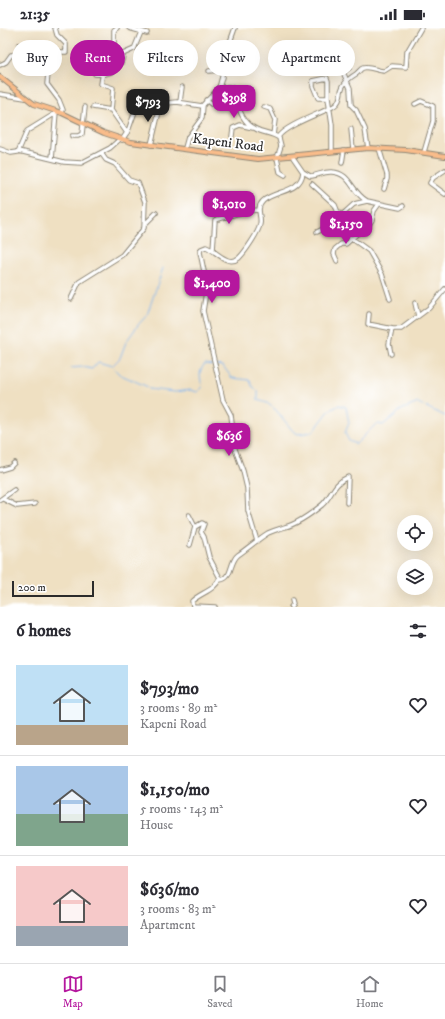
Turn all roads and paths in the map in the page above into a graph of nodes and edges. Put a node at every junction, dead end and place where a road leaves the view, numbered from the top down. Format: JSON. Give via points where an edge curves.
{"nodes":[{"id":1,"x":55,"y":28,"type":"edge"},
{"id":2,"x":116,"y":28,"type":"edge"},
{"id":3,"x":129,"y":28,"type":"edge"},
{"id":4,"x":234,"y":28,"type":"edge"},
{"id":5,"x":420,"y":28,"type":"edge"},
{"id":6,"x":141,"y":32,"type":"junction"},
{"id":7,"x":147,"y":33,"type":"dead end"},
{"id":8,"x":62,"y":40,"type":"edge"},
{"id":9,"x":62,"y":40,"type":"edge"},
{"id":10,"x":114,"y":40,"type":"edge"},
{"id":11,"x":231,"y":40,"type":"edge"},
{"id":12,"x":62,"y":52,"type":"edge"},
{"id":13,"x":125,"y":54,"type":"edge"},
{"id":14,"x":12,"y":55,"type":"edge"},
{"id":15,"x":0,"y":65,"type":"edge"},
{"id":16,"x":48,"y":76,"type":"edge"},
{"id":17,"x":103,"y":76,"type":"edge"},
{"id":18,"x":220,"y":76,"type":"edge"},
{"id":19,"x":345,"y":76,"type":"edge"},
{"id":20,"x":0,"y":77,"type":"edge"},
{"id":21,"x":347,"y":82,"type":"junction"},
{"id":22,"x":182,"y":87,"type":"dead end"},
{"id":23,"x":219,"y":87,"type":"junction"},
{"id":24,"x":0,"y":94,"type":"edge"},
{"id":25,"x":25,"y":98,"type":"junction"},
{"id":26,"x":328,"y":98,"type":"junction"},
{"id":27,"x":206,"y":100,"type":"junction"},
{"id":28,"x":180,"y":102,"type":"junction"},
{"id":29,"x":224,"y":102,"type":"dead end"},
{"id":30,"x":161,"y":103,"type":"junction"},
{"id":31,"x":204,"y":103,"type":"junction"},
{"id":32,"x":415,"y":104,"type":"dead end"},
{"id":33,"x":85,"y":107,"type":"dead end"},
{"id":34,"x":93,"y":107,"type":"dead end"},
{"id":35,"x":264,"y":107,"type":"dead end"},
{"id":36,"x":330,"y":108,"type":"junction"},
{"id":37,"x":111,"y":110,"type":"junction"},
{"id":38,"x":56,"y":112,"type":"junction"},
{"id":39,"x":62,"y":113,"type":"junction"},
{"id":40,"x":82,"y":123,"type":"junction"},
{"id":41,"x":253,"y":128,"type":"junction"},
{"id":42,"x":351,"y":129,"type":"dead end"},
{"id":43,"x":127,"y":133,"type":"junction"},
{"id":44,"x":273,"y":135,"type":"junction"},
{"id":45,"x":72,"y":136,"type":"dead end"},
{"id":46,"x":232,"y":136,"type":"dead end"},
{"id":47,"x":278,"y":137,"type":"junction"},
{"id":48,"x":121,"y":140,"type":"junction"},
{"id":49,"x":151,"y":145,"type":"junction"},
{"id":50,"x":185,"y":148,"type":"junction"},
{"id":51,"x":368,"y":148,"type":"junction"},
{"id":52,"x":379,"y":148,"type":"junction"},
{"id":53,"x":0,"y":149,"type":"edge"},
{"id":54,"x":353,"y":149,"type":"junction"},
{"id":55,"x":344,"y":150,"type":"junction"},
{"id":56,"x":19,"y":151,"type":"junction"},
{"id":57,"x":332,"y":151,"type":"junction"},
{"id":58,"x":424,"y":152,"type":"junction"},
{"id":59,"x":101,"y":153,"type":"junction"},
{"id":60,"x":292,"y":156,"type":"junction"},
{"id":61,"x":445,"y":156,"type":"edge"},
{"id":62,"x":277,"y":158,"type":"junction"},
{"id":63,"x":52,"y":159,"type":"junction"},
{"id":64,"x":342,"y":163,"type":"dead end"},
{"id":65,"x":445,"y":170,"type":"edge"},
{"id":66,"x":303,"y":172,"type":"junction"},
{"id":67,"x":285,"y":175,"type":"dead end"},
{"id":68,"x":312,"y":184,"type":"dead end"},
{"id":69,"x":384,"y":189,"type":"dead end"},
{"id":70,"x":445,"y":194,"type":"edge"},
{"id":71,"x":367,"y":201,"type":"junction"},
{"id":72,"x":379,"y":204,"type":"junction"},
{"id":73,"x":403,"y":206,"type":"dead end"},
{"id":74,"x":259,"y":210,"type":"junction"},
{"id":75,"x":156,"y":213,"type":"dead end"},
{"id":76,"x":340,"y":214,"type":"junction"},
{"id":77,"x":145,"y":224,"type":"junction"},
{"id":78,"x":317,"y":232,"type":"dead end"},
{"id":79,"x":352,"y":239,"type":"junction"},
{"id":80,"x":213,"y":250,"type":"junction"},
{"id":81,"x":336,"y":261,"type":"dead end"},
{"id":82,"x":445,"y":289,"type":"edge"},
{"id":83,"x":72,"y":299,"type":"dead end"},
{"id":84,"x":390,"y":299,"type":"dead end"},
{"id":85,"x":416,"y":303,"type":"dead end"},
{"id":86,"x":369,"y":314,"type":"dead end"},
{"id":87,"x":418,"y":316,"type":"junction"},
{"id":88,"x":392,"y":329,"type":"junction"},
{"id":89,"x":391,"y":354,"type":"dead end"},
{"id":90,"x":14,"y":463,"type":"dead end"},
{"id":91,"x":0,"y":470,"type":"edge"},
{"id":92,"x":14,"y":490,"type":"dead end"},
{"id":93,"x":1,"y":500,"type":"edge"},
{"id":94,"x":347,"y":503,"type":"dead end"},
{"id":95,"x":35,"y":504,"type":"dead end"},
{"id":96,"x":189,"y":515,"type":"dead end"},
{"id":97,"x":195,"y":527,"type":"junction"},
{"id":98,"x":257,"y":540,"type":"junction"},
{"id":99,"x":190,"y":545,"type":"dead end"},
{"id":100,"x":220,"y":580,"type":"junction"},
{"id":101,"x":292,"y":600,"type":"dead end"},
{"id":102,"x":214,"y":607,"type":"edge"},
{"id":103,"x":291,"y":607,"type":"edge"}],
"edges":[{"from":1,"to":8,"type":"street"},
{"from":2,"to":10,"type":"street"},
{"from":3,"to":6,"type":"street"},
{"from":4,"to":11,"type":"street"},
{"from":5,"to":21,"type":"street","via":[[407,52],[406,67],[392,66],[384,71],[363,68]]},
{"from":6,"to":7,"type":"street"},
{"from":6,"to":13,"type":"street","via":[[134,49]]},
{"from":9,"to":12,"type":"street","via":[[66,44],[66,52]]},
{"from":14,"to":15,"type":"street"},
{"from":16,"to":39,"type":"street","via":[[47,84],[60,100]]},
{"from":17,"to":37,"type":"street","via":[[102,85],[113,88]]},
{"from":18,"to":23,"type":"street"},
{"from":19,"to":21,"type":"street"},
{"from":20,"to":25,"type":"main road","name":"Kapeni Road"},
{"from":21,"to":36,"type":"street","via":[[342,87],[339,101]]},
{"from":21,"to":51,"type":"street","via":[[351,105],[365,129]]},
{"from":22,"to":28,"type":"street"},
{"from":23,"to":27,"type":"street","via":[[213,96]]},
{"from":23,"to":41,"type":"street","via":[[231,87],[241,115]]},
{"from":24,"to":25,"type":"street"},
{"from":25,"to":38,"type":"main road","name":"Kapeni Road"},
{"from":26,"to":26,"type":"street","via":[[327,78],[314,81],[313,86],[318,98]]},
{"from":26,"to":36,"type":"street"},
{"from":27,"to":29,"type":"street","via":[[212,104]]},
{"from":27,"to":31,"type":"street"},
{"from":28,"to":30,"type":"street"},
{"from":28,"to":31,"type":"street","via":[[201,106]]},
{"from":30,"to":43,"type":"street","via":[[137,106]]},
{"from":30,"to":49,"type":"street"},
{"from":31,"to":50,"type":"street","via":[[202,118],[188,137]]},
{"from":32,"to":58,"type":"street","via":[[420,101],[434,108]]},
{"from":33,"to":40,"type":"street"},
{"from":34,"to":37,"type":"street"},
{"from":35,"to":44,"type":"street","via":[[270,109],[275,120]]},
{"from":36,"to":47,"type":"street","via":[[282,131]]},
{"from":36,"to":57,"type":"street"},
{"from":37,"to":43,"type":"street"},
{"from":38,"to":39,"type":"main road","name":"Kapeni Road"},
{"from":38,"to":56,"type":"street","via":[[27,131]]},
{"from":38,"to":63,"type":"street"},
{"from":39,"to":40,"type":"main road","name":"Kapeni Road"},
{"from":40,"to":45,"type":"street","via":[[82,134]]},
{"from":40,"to":48,"type":"main road","name":"Kapeni Road"},
{"from":41,"to":44,"type":"street"},
{"from":41,"to":46,"type":"street","via":[[240,125],[233,128]]},
{"from":42,"to":54,"type":"street"},
{"from":43,"to":48,"type":"street"},
{"from":44,"to":47,"type":"street"},
{"from":47,"to":62,"type":"street","via":[[280,146]]},
{"from":48,"to":49,"type":"main road","name":"Kapeni Road"},
{"from":48,"to":59,"type":"street"},
{"from":49,"to":50,"type":"main road","name":"Kapeni Road"},
{"from":50,"to":62,"type":"main road","name":"Kapeni Road","via":[[252,158]]},
{"from":51,"to":52,"type":"main road","name":"Kapeni Road"},
{"from":51,"to":54,"type":"main road","name":"Kapeni Road"},
{"from":52,"to":58,"type":"main road","name":"Kapeni Road"},
{"from":52,"to":69,"type":"street","via":[[387,175]]},
{"from":53,"to":56,"type":"street","via":[[11,153]]},
{"from":54,"to":55,"type":"main road","name":"Kapeni Road"},
{"from":55,"to":57,"type":"main road","name":"Kapeni Road"},
{"from":55,"to":64,"type":"street"},
{"from":56,"to":63,"type":"street"},
{"from":57,"to":60,"type":"main road","name":"Kapeni Road"},
{"from":58,"to":61,"type":"main road","name":"Kapeni Road"},
{"from":59,"to":63,"type":"street","via":[[81,163]]},
{"from":59,"to":77,"type":"street","via":[[129,180],[138,183],[145,202]]},
{"from":60,"to":62,"type":"main road","name":"Kapeni Road"},
{"from":60,"to":66,"type":"street"},
{"from":62,"to":67,"type":"street","via":[[280,172]]},
{"from":65,"to":70,"type":"street","via":[[430,183]]},
{"from":66,"to":71,"type":"street","via":[[310,176],[331,172],[343,176],[350,181],[355,192]]},
{"from":66,"to":74,"type":"street","via":[[299,183],[282,193],[270,196],[261,204]]},
{"from":68,"to":76,"type":"street","via":[[332,201]]},
{"from":71,"to":72,"type":"street"},
{"from":71,"to":76,"type":"street","via":[[354,204],[348,211]]},
{"from":72,"to":73,"type":"street","via":[[400,208]]},
{"from":72,"to":79,"type":"street","via":[[366,229]]},
{"from":74,"to":80,"type":"street","via":[[215,220]]},
{"from":74,"to":80,"type":"street","via":[[260,226],[238,259],[226,259]]},
{"from":75,"to":77,"type":"street"},
{"from":76,"to":78,"type":"street","via":[[336,214],[325,228]]},
{"from":76,"to":79,"type":"street","via":[[344,229]]},
{"from":77,"to":83,"type":"street","via":[[122,255],[78,282]]},
{"from":79,"to":81,"type":"street","via":[[335,249]]},
{"from":79,"to":84,"type":"street","via":[[369,251],[382,274]]},
{"from":80,"to":98,"type":"street","via":[[204,247],[200,252],[207,286],[203,311],[225,406],[231,415],[235,449],[243,471],[248,511]]},
{"from":82,"to":87,"type":"street","via":[[433,304]]},
{"from":85,"to":87,"type":"street"},
{"from":86,"to":88,"type":"street","via":[[368,324]]},
{"from":87,"to":88,"type":"street","via":[[401,329]]},
{"from":88,"to":89,"type":"street","via":[[389,344]]},
{"from":90,"to":91,"type":"street"},
{"from":92,"to":93,"type":"street"},
{"from":93,"to":95,"type":"street","via":[[17,506]]},
{"from":94,"to":98,"type":"street","via":[[348,477],[332,488],[328,499],[307,517]]},
{"from":96,"to":97,"type":"street"},
{"from":97,"to":99,"type":"street"},
{"from":97,"to":100,"type":"street","via":[[204,524],[201,532]]},
{"from":98,"to":100,"type":"street","via":[[237,556],[227,577]]},
{"from":100,"to":102,"type":"street","via":[[216,586],[192,601],[193,606]]},
{"from":101,"to":103,"type":"street","via":[[294,604]]}]}
